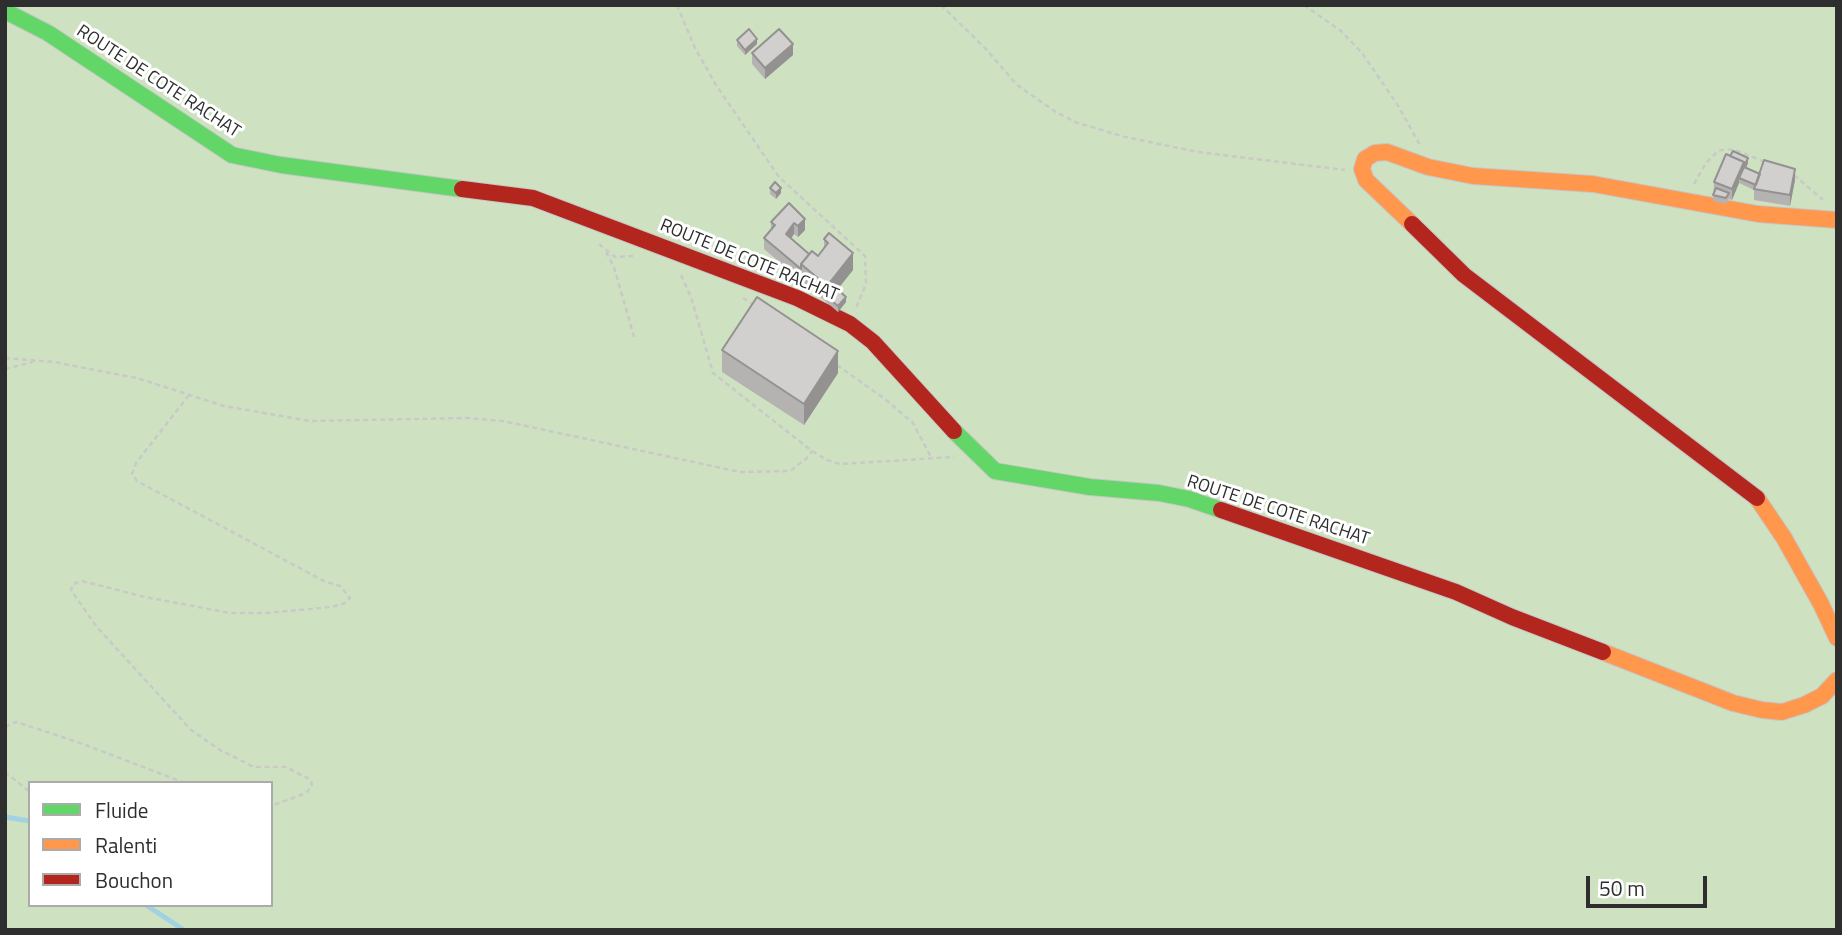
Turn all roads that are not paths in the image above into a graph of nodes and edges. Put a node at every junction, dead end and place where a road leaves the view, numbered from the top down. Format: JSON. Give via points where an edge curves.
{"nodes":[{"id":1,"x":5,"y":11,"type":"edge"},
{"id":2,"x":1837,"y":220,"type":"edge"},
{"id":3,"x":1837,"y":638,"type":"edge"},
{"id":4,"x":1837,"y":680,"type":"edge"}],
"edges":[{"from":1,"to":4,"type":"street","name":"ROUTE DE COTE RACHAT","via":[[48,33],[232,155],[533,198],[797,298],[849,324],[873,342],[995,471],[1189,499],[1456,592],[1733,703],[1782,712],[1822,696]]},
{"from":2,"to":3,"type":"street","via":[[1758,214],[1593,184],[1472,176],[1387,152],[1365,159],[1362,169],[1366,180],[1464,275],[1754,494],[1784,538]]}]}
